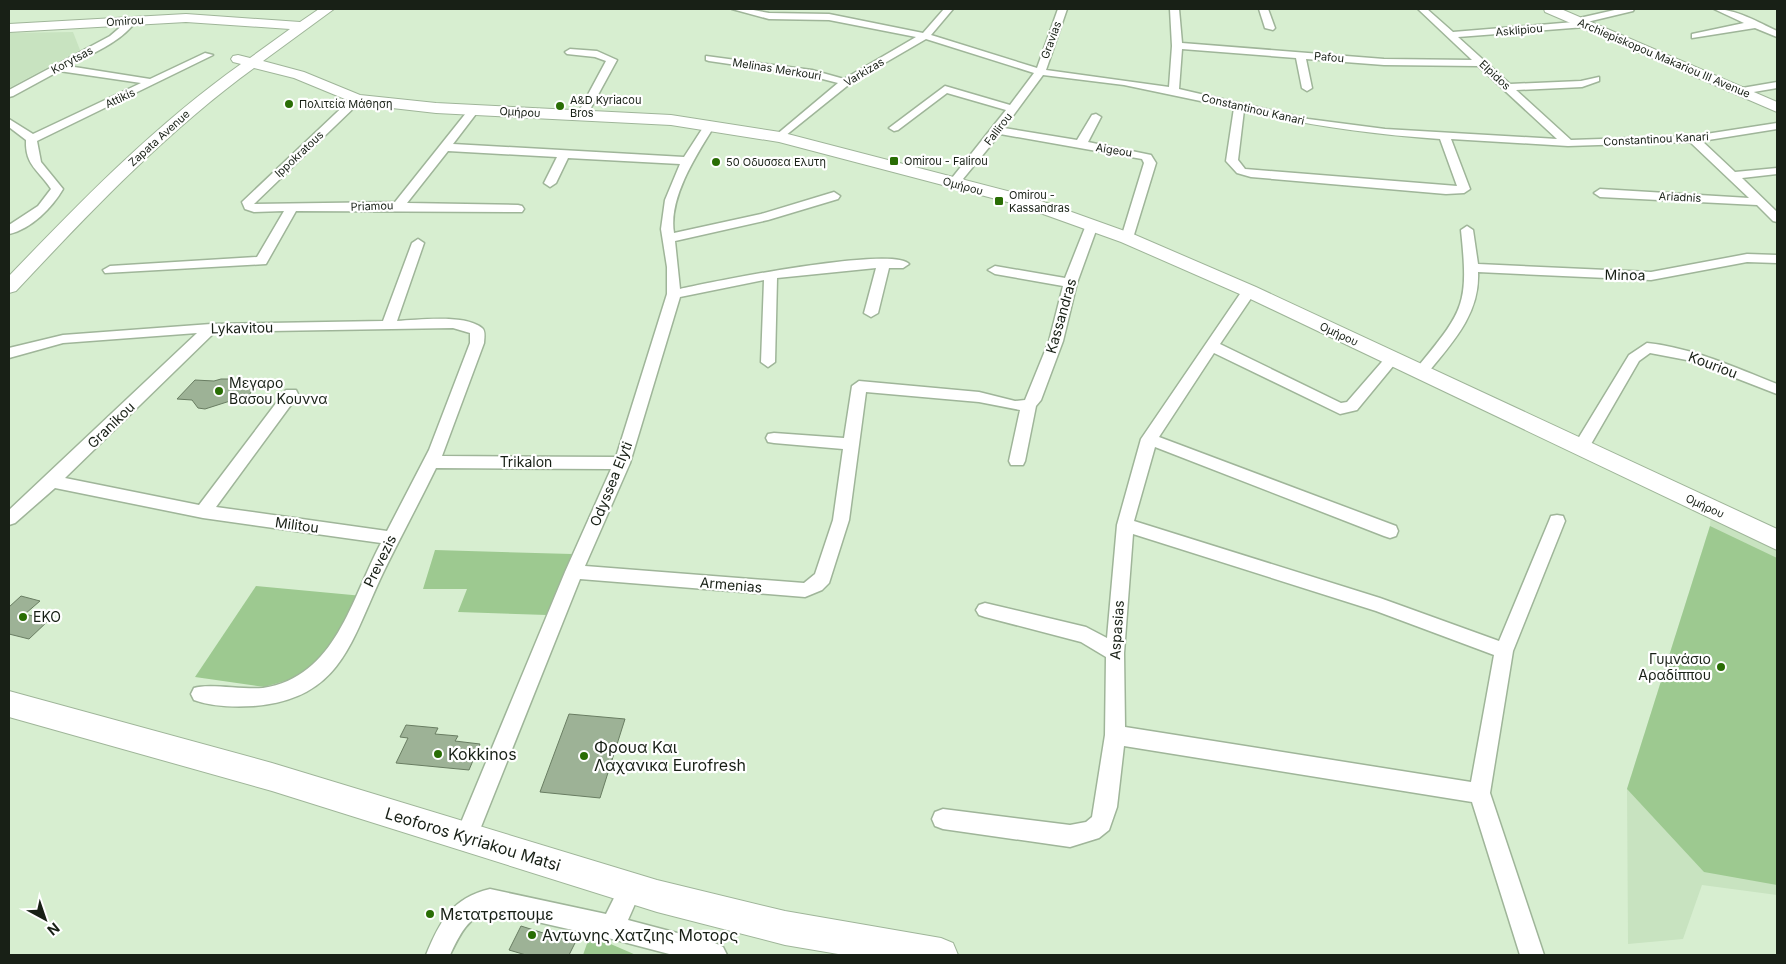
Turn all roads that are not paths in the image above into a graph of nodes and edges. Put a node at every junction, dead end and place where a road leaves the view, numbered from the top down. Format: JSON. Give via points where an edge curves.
{"nodes":[{"id":1,"x":311,"y":9,"type":"edge"},
{"id":2,"x":327,"y":9,"type":"edge"},
{"id":3,"x":738,"y":9,"type":"edge"},
{"id":4,"x":949,"y":9,"type":"edge"},
{"id":5,"x":1063,"y":9,"type":"edge"},
{"id":6,"x":1174,"y":9,"type":"edge"},
{"id":7,"x":1263,"y":9,"type":"edge"},
{"id":8,"x":1422,"y":9,"type":"edge"},
{"id":9,"x":1550,"y":9,"type":"edge"},
{"id":10,"x":1630,"y":9,"type":"edge"},
{"id":11,"x":1718,"y":9,"type":"edge"},
{"id":12,"x":832,"y":13,"type":"edge"},
{"id":13,"x":131,"y":21,"type":"junction"},
{"id":14,"x":1581,"y":22,"type":"junction"},
{"id":15,"x":294,"y":25,"type":"junction"},
{"id":16,"x":1759,"y":25,"type":"junction"},
{"id":17,"x":9,"y":28,"type":"edge"},
{"id":18,"x":1270,"y":28,"type":"dead end"},
{"id":19,"x":1777,"y":34,"type":"edge"},
{"id":20,"x":1453,"y":35,"type":"junction"},
{"id":21,"x":925,"y":36,"type":"junction"},
{"id":22,"x":1695,"y":36,"type":"dead end"},
{"id":23,"x":1177,"y":46,"type":"junction"},
{"id":24,"x":570,"y":52,"type":"dead end"},
{"id":25,"x":208,"y":55,"type":"dead end"},
{"id":26,"x":1300,"y":55,"type":"junction"},
{"id":27,"x":709,"y":58,"type":"dead end"},
{"id":28,"x":245,"y":61,"type":"junction"},
{"id":29,"x":1482,"y":63,"type":"junction"},
{"id":30,"x":59,"y":68,"type":"junction"},
{"id":31,"x":1040,"y":72,"type":"junction"},
{"id":32,"x":1595,"y":79,"type":"dead end"},
{"id":33,"x":153,"y":82,"type":"junction"},
{"id":34,"x":845,"y":82,"type":"junction"},
{"id":35,"x":1777,"y":85,"type":"edge"},
{"id":36,"x":1509,"y":87,"type":"junction"},
{"id":37,"x":1307,"y":88,"type":"dead end"},
{"id":38,"x":1174,"y":91,"type":"junction"},
{"id":39,"x":1742,"y":91,"type":"junction"},
{"id":40,"x":9,"y":94,"type":"edge"},
{"id":41,"x":358,"y":99,"type":"junction"},
{"id":42,"x":1239,"y":107,"type":"junction"},
{"id":43,"x":1777,"y":107,"type":"edge"},
{"id":44,"x":1014,"y":109,"type":"junction"},
{"id":45,"x":474,"y":110,"type":"junction"},
{"id":46,"x":582,"y":115,"type":"junction"},
{"id":47,"x":1096,"y":117,"type":"dead end"},
{"id":48,"x":9,"y":122,"type":"edge"},
{"id":49,"x":710,"y":125,"type":"junction"},
{"id":50,"x":1777,"y":126,"type":"edge"},
{"id":51,"x":894,"y":128,"type":"dead end"},
{"id":52,"x":997,"y":130,"type":"junction"},
{"id":53,"x":780,"y":137,"type":"junction"},
{"id":54,"x":1445,"y":137,"type":"junction"},
{"id":55,"x":32,"y":139,"type":"junction"},
{"id":56,"x":1693,"y":139,"type":"junction"},
{"id":57,"x":1568,"y":143,"type":"junction"},
{"id":58,"x":1081,"y":144,"type":"junction"},
{"id":59,"x":444,"y":147,"type":"junction"},
{"id":60,"x":565,"y":153,"type":"junction"},
{"id":61,"x":687,"y":161,"type":"junction"},
{"id":62,"x":1241,"y":171,"type":"joint"},
{"id":63,"x":1777,"y":171,"type":"edge"},
{"id":64,"x":1733,"y":176,"type":"junction"},
{"id":65,"x":550,"y":183,"type":"dead end"},
{"id":66,"x":954,"y":184,"type":"junction"},
{"id":67,"x":1464,"y":189,"type":"joint"},
{"id":68,"x":1600,"y":193,"type":"dead end"},
{"id":69,"x":834,"y":196,"type":"dead end"},
{"id":70,"x":1760,"y":202,"type":"junction"},
{"id":71,"x":398,"y":206,"type":"junction"},
{"id":72,"x":292,"y":207,"type":"junction"},
{"id":73,"x":254,"y":208,"type":"joint"},
{"id":74,"x":518,"y":209,"type":"dead end"},
{"id":75,"x":1777,"y":218,"type":"edge"},
{"id":76,"x":1092,"y":225,"type":"junction"},
{"id":77,"x":9,"y":230,"type":"edge"},
{"id":78,"x":1467,"y":230,"type":"dead end"},
{"id":79,"x":670,"y":238,"type":"junction"},
{"id":80,"x":1127,"y":238,"type":"junction"},
{"id":81,"x":418,"y":243,"type":"dead end"},
{"id":82,"x":1777,"y":259,"type":"edge"},
{"id":83,"x":9,"y":264,"type":"edge"},
{"id":84,"x":884,"y":264,"type":"junction"},
{"id":85,"x":903,"y":264,"type":"dead end"},
{"id":86,"x":1471,"y":268,"type":"junction"},
{"id":87,"x":110,"y":270,"type":"dead end"},
{"id":88,"x":995,"y":270,"type":"dead end"},
{"id":89,"x":771,"y":274,"type":"junction"},
{"id":90,"x":1070,"y":283,"type":"junction"},
{"id":91,"x":9,"y":287,"type":"edge"},
{"id":92,"x":1249,"y":291,"type":"junction"},
{"id":93,"x":674,"y":294,"type":"junction"},
{"id":94,"x":871,"y":313,"type":"dead end"},
{"id":95,"x":388,"y":326,"type":"junction"},
{"id":96,"x":211,"y":328,"type":"junction"},
{"id":97,"x":477,"y":331,"type":"joint"},
{"id":98,"x":1212,"y":346,"type":"junction"},
{"id":99,"x":9,"y":353,"type":"edge"},
{"id":100,"x":1392,"y":359,"type":"junction"},
{"id":101,"x":768,"y":362,"type":"dead end"},
{"id":102,"x":1421,"y":372,"type":"junction"},
{"id":103,"x":1777,"y":389,"type":"edge"},
{"id":104,"x":291,"y":394,"type":"dead end"},
{"id":105,"x":1028,"y":404,"type":"junction"},
{"id":106,"x":774,"y":438,"type":"dead end"},
{"id":107,"x":1149,"y":439,"type":"junction"},
{"id":108,"x":851,"y":444,"type":"junction"},
{"id":109,"x":1581,"y":447,"type":"junction"},
{"id":110,"x":1017,"y":460,"type":"dead end"},
{"id":111,"x":431,"y":462,"type":"junction"},
{"id":112,"x":622,"y":463,"type":"junction"},
{"id":113,"x":52,"y":481,"type":"junction"},
{"id":114,"x":203,"y":512,"type":"junction"},
{"id":115,"x":9,"y":519,"type":"edge"},
{"id":116,"x":1557,"y":521,"type":"dead end"},
{"id":117,"x":1125,"y":525,"type":"junction"},
{"id":118,"x":1390,"y":531,"type":"dead end"},
{"id":119,"x":391,"y":538,"type":"junction"},
{"id":120,"x":1777,"y":540,"type":"edge"},
{"id":121,"x":574,"y":572,"type":"junction"},
{"id":122,"x":985,"y":610,"type":"dead end"},
{"id":123,"x":1504,"y":651,"type":"junction"},
{"id":124,"x":1115,"y":653,"type":"junction"},
{"id":125,"x":202,"y":694,"type":"dead end"},
{"id":126,"x":9,"y":704,"type":"edge"},
{"id":127,"x":1115,"y":735,"type":"junction"},
{"id":128,"x":1480,"y":794,"type":"junction"},
{"id":129,"x":943,"y":819,"type":"dead end"},
{"id":130,"x":466,"y":837,"type":"junction"},
{"id":131,"x":631,"y":888,"type":"junction"},
{"id":132,"x":612,"y":927,"type":"junction"},
{"id":133,"x":438,"y":955,"type":"edge"},
{"id":134,"x":715,"y":955,"type":"edge"},
{"id":135,"x":941,"y":955,"type":"edge"},
{"id":136,"x":1532,"y":955,"type":"edge"}],
"edges":[{"from":1,"to":15,"type":"street","name":"Zapata Avenue"},
{"from":2,"to":15,"type":"street","name":"Zapata Avenue"},
{"from":3,"to":12,"type":"street","name":"Constantinou Kanari","via":[[769,16]]},
{"from":4,"to":21,"type":"street","name":"Varkizas"},
{"from":5,"to":31,"type":"street","name":"Gravias"},
{"from":6,"to":23,"type":"street"},
{"from":7,"to":18,"type":"street"},
{"from":8,"to":20,"type":"street","name":"Elpidos"},
{"from":9,"to":14,"type":"street","name":"Archiepiskopou Makariou III Avenue"},
{"from":10,"to":14,"type":"street","name":"Asklipiou"},
{"from":11,"to":16,"type":"street"},
{"from":12,"to":21,"type":"street","name":"Constantinou Kanari"},
{"from":13,"to":15,"type":"street","name":"Omirou","via":[[202,18]]},
{"from":13,"to":17,"type":"street","name":"Omirou"},
{"from":13,"to":30,"type":"street","name":"Korytsas","via":[[114,38]]},
{"from":14,"to":20,"type":"street","name":"Asklipiou"},
{"from":14,"to":39,"type":"street","name":"Archiepiskopou Makariou III Avenue"},
{"from":15,"to":28,"type":"street","name":"Zapata Avenue"},
{"from":16,"to":19,"type":"street"},
{"from":16,"to":22,"type":"street"},
{"from":20,"to":29,"type":"street","name":"Elpidos"},
{"from":21,"to":31,"type":"street","name":"Constantinou Kanari"},
{"from":21,"to":34,"type":"street","name":"Varkizas"},
{"from":23,"to":26,"type":"street","name":"Pafou"},
{"from":23,"to":38,"type":"street"},
{"from":24,"to":46,"type":"street","via":[[597,54],[612,60]]},
{"from":25,"to":33,"type":"street","name":"Attikis"},
{"from":26,"to":29,"type":"street","name":"Pafou","via":[[1384,62]]},
{"from":26,"to":37,"type":"street"},
{"from":27,"to":34,"type":"street","name":"Melinas Merkouri","via":[[812,73]]},
{"from":28,"to":41,"type":"street","name":"Ομήρου","via":[[299,75]]},
{"from":28,"to":83,"type":"street","name":"Zapata Avenue","via":[[136,141]]},
{"from":28,"to":91,"type":"street","name":"Zapata Avenue","via":[[95,197]]},
{"from":29,"to":36,"type":"street","name":"Elpidos"},
{"from":30,"to":33,"type":"street"},
{"from":30,"to":40,"type":"street","name":"Korytsas"},
{"from":31,"to":38,"type":"street","name":"Constantinou Kanari"},
{"from":31,"to":44,"type":"street","name":"Fallirou"},
{"from":32,"to":36,"type":"street","via":[[1582,84]]},
{"from":33,"to":55,"type":"street","name":"Attikis"},
{"from":34,"to":53,"type":"street","name":"Varkizas"},
{"from":35,"to":39,"type":"street"},
{"from":36,"to":57,"type":"street","name":"Elpidos"},
{"from":38,"to":42,"type":"street","name":"Constantinou Kanari"},
{"from":39,"to":43,"type":"street","name":"Archiepiskopou Makariou III Avenue"},
{"from":41,"to":45,"type":"street","name":"Ομήρου"},
{"from":41,"to":73,"type":"street","name":"Ippokratous","via":[[248,202]]},
{"from":42,"to":54,"type":"street","name":"Constantinou Kanari","via":[[1308,122]]},
{"from":42,"to":62,"type":"street","via":[[1232,161]]},
{"from":44,"to":51,"type":"street","via":[[945,89]]},
{"from":44,"to":52,"type":"street","name":"Fallirou"},
{"from":45,"to":46,"type":"street","name":"Ομήρου"},
{"from":45,"to":59,"type":"street","name":"Priamou"},
{"from":46,"to":49,"type":"street","name":"Ομήρου"},
{"from":47,"to":58,"type":"street"},
{"from":48,"to":55,"type":"street"},
{"from":49,"to":53,"type":"street","name":"Ομήρου"},
{"from":49,"to":61,"type":"street","name":"Odyssea Elyti"},
{"from":50,"to":56,"type":"street","name":"Constantinou Kanari"},
{"from":52,"to":58,"type":"street","name":"Aigeou"},
{"from":52,"to":66,"type":"street","name":"Fallirou"},
{"from":53,"to":66,"type":"street","name":"Ομήρου"},
{"from":54,"to":57,"type":"street","name":"Constantinou Kanari"},
{"from":54,"to":67,"type":"street"},
{"from":55,"to":77,"type":"street","via":[[33,161],[57,189],[35,216]]},
{"from":56,"to":57,"type":"street","name":"Constantinou Kanari"},
{"from":56,"to":64,"type":"street"},
{"from":58,"to":80,"type":"street","name":"Aigeou","via":[[1138,154],[1150,162]]},
{"from":59,"to":60,"type":"street"},
{"from":59,"to":71,"type":"street","name":"Priamou"},
{"from":60,"to":61,"type":"street"},
{"from":60,"to":65,"type":"street"},
{"from":61,"to":79,"type":"street","name":"Odyssea Elyti","via":[[670,200],[667,229]]},
{"from":62,"to":67,"type":"street"},
{"from":63,"to":64,"type":"street"},
{"from":64,"to":70,"type":"street"},
{"from":66,"to":76,"type":"street","name":"Ομήρου","via":[[1021,200]]},
{"from":68,"to":70,"type":"street","name":"Ariadnis"},
{"from":69,"to":79,"type":"street","via":[[764,217]]},
{"from":70,"to":75,"type":"street"},
{"from":71,"to":72,"type":"street","name":"Priamou"},
{"from":71,"to":74,"type":"street"},
{"from":72,"to":73,"type":"street","name":"Priamou"},
{"from":72,"to":87,"type":"street","via":[[261,261]]},
{"from":76,"to":80,"type":"street","name":"Ομήρου"},
{"from":76,"to":90,"type":"street","name":"Kassandras"},
{"from":78,"to":86,"type":"street"},
{"from":79,"to":93,"type":"street","name":"Odyssea Elyti"},
{"from":80,"to":92,"type":"street","name":"Ομήρου"},
{"from":81,"to":95,"type":"street"},
{"from":82,"to":86,"type":"street","name":"Minoa","via":[[1732,260],[1650,276]]},
{"from":84,"to":85,"type":"street"},
{"from":84,"to":89,"type":"street"},
{"from":84,"to":94,"type":"street"},
{"from":86,"to":102,"type":"street","via":[[1471,292],[1466,310],[1454,331]]},
{"from":88,"to":90,"type":"street"},
{"from":89,"to":93,"type":"street"},
{"from":89,"to":101,"type":"street"},
{"from":90,"to":105,"type":"street","name":"Kassandras","via":[[1056,341],[1033,400]]},
{"from":92,"to":98,"type":"street","name":"Aspasias"},
{"from":92,"to":100,"type":"street","name":"Ομήρου"},
{"from":93,"to":112,"type":"street","name":"Odyssea Elyti"},
{"from":95,"to":96,"type":"street","name":"Lykavitou"},
{"from":95,"to":97,"type":"street","name":"Lykavitou","via":[[453,324]]},
{"from":96,"to":99,"type":"street","name":"Lykavitou","via":[[63,339]]},
{"from":96,"to":113,"type":"street","name":"Granikou"},
{"from":97,"to":111,"type":"street","name":"Prevezis","via":[[477,344]]},
{"from":98,"to":100,"type":"street","via":[[1340,409],[1352,406]]},
{"from":98,"to":107,"type":"street","name":"Aspasias"},
{"from":100,"to":102,"type":"street","name":"Ομήρου"},
{"from":102,"to":109,"type":"street","name":"Ομήρου"},
{"from":103,"to":109,"type":"street","name":"Kouriou","via":[[1685,354],[1647,348],[1634,358]]},
{"from":104,"to":114,"type":"street"},
{"from":105,"to":108,"type":"street","name":"Armenias","via":[[1015,406],[979,397],[859,386]]},
{"from":105,"to":110,"type":"street","name":"Kassandras"},
{"from":106,"to":108,"type":"street"},
{"from":107,"to":117,"type":"street","name":"Aspasias"},
{"from":107,"to":118,"type":"street"},
{"from":108,"to":121,"type":"street","name":"Armenias","via":[[841,520],[823,578],[816,585],[805,590]]},
{"from":109,"to":120,"type":"street","name":"Ομήρου"},
{"from":111,"to":112,"type":"street","name":"Trikalon"},
{"from":111,"to":119,"type":"street","name":"Prevezis"},
{"from":112,"to":121,"type":"street","name":"Odyssea Elyti"},
{"from":113,"to":114,"type":"street","name":"Militou"},
{"from":113,"to":115,"type":"street","name":"Granikou"},
{"from":114,"to":119,"type":"street","name":"Militou"},
{"from":116,"to":123,"type":"street"},
{"from":117,"to":123,"type":"street","via":[[1380,604]]},
{"from":117,"to":124,"type":"street","name":"Aspasias"},
{"from":119,"to":125,"type":"street","name":"Prevezis","via":[[341,642],[319,673],[296,687],[255,697]]},
{"from":121,"to":130,"type":"street","name":"Odyssea Elyti"},
{"from":122,"to":124,"type":"street","via":[[1086,635]]},
{"from":123,"to":128,"type":"street"},
{"from":124,"to":127,"type":"street","name":"Aspasias"},
{"from":126,"to":130,"type":"street","name":"Leoforos Kyriakou Matsi","via":[[272,777]]},
{"from":127,"to":128,"type":"street"},
{"from":127,"to":129,"type":"street","name":"Aspasias","via":[[1106,807],[1101,823],[1091,831],[1070,836]]},
{"from":128,"to":136,"type":"street"},
{"from":130,"to":131,"type":"street","name":"Leoforos Kyriakou Matsi"},
{"from":131,"to":132,"type":"street"},
{"from":131,"to":135,"type":"street","name":"Leoforos Kyriakou Matsi","via":[[785,928]]},
{"from":132,"to":133,"type":"street","via":[[490,900],[479,901],[455,920]]},
{"from":132,"to":134,"type":"street"}]}
